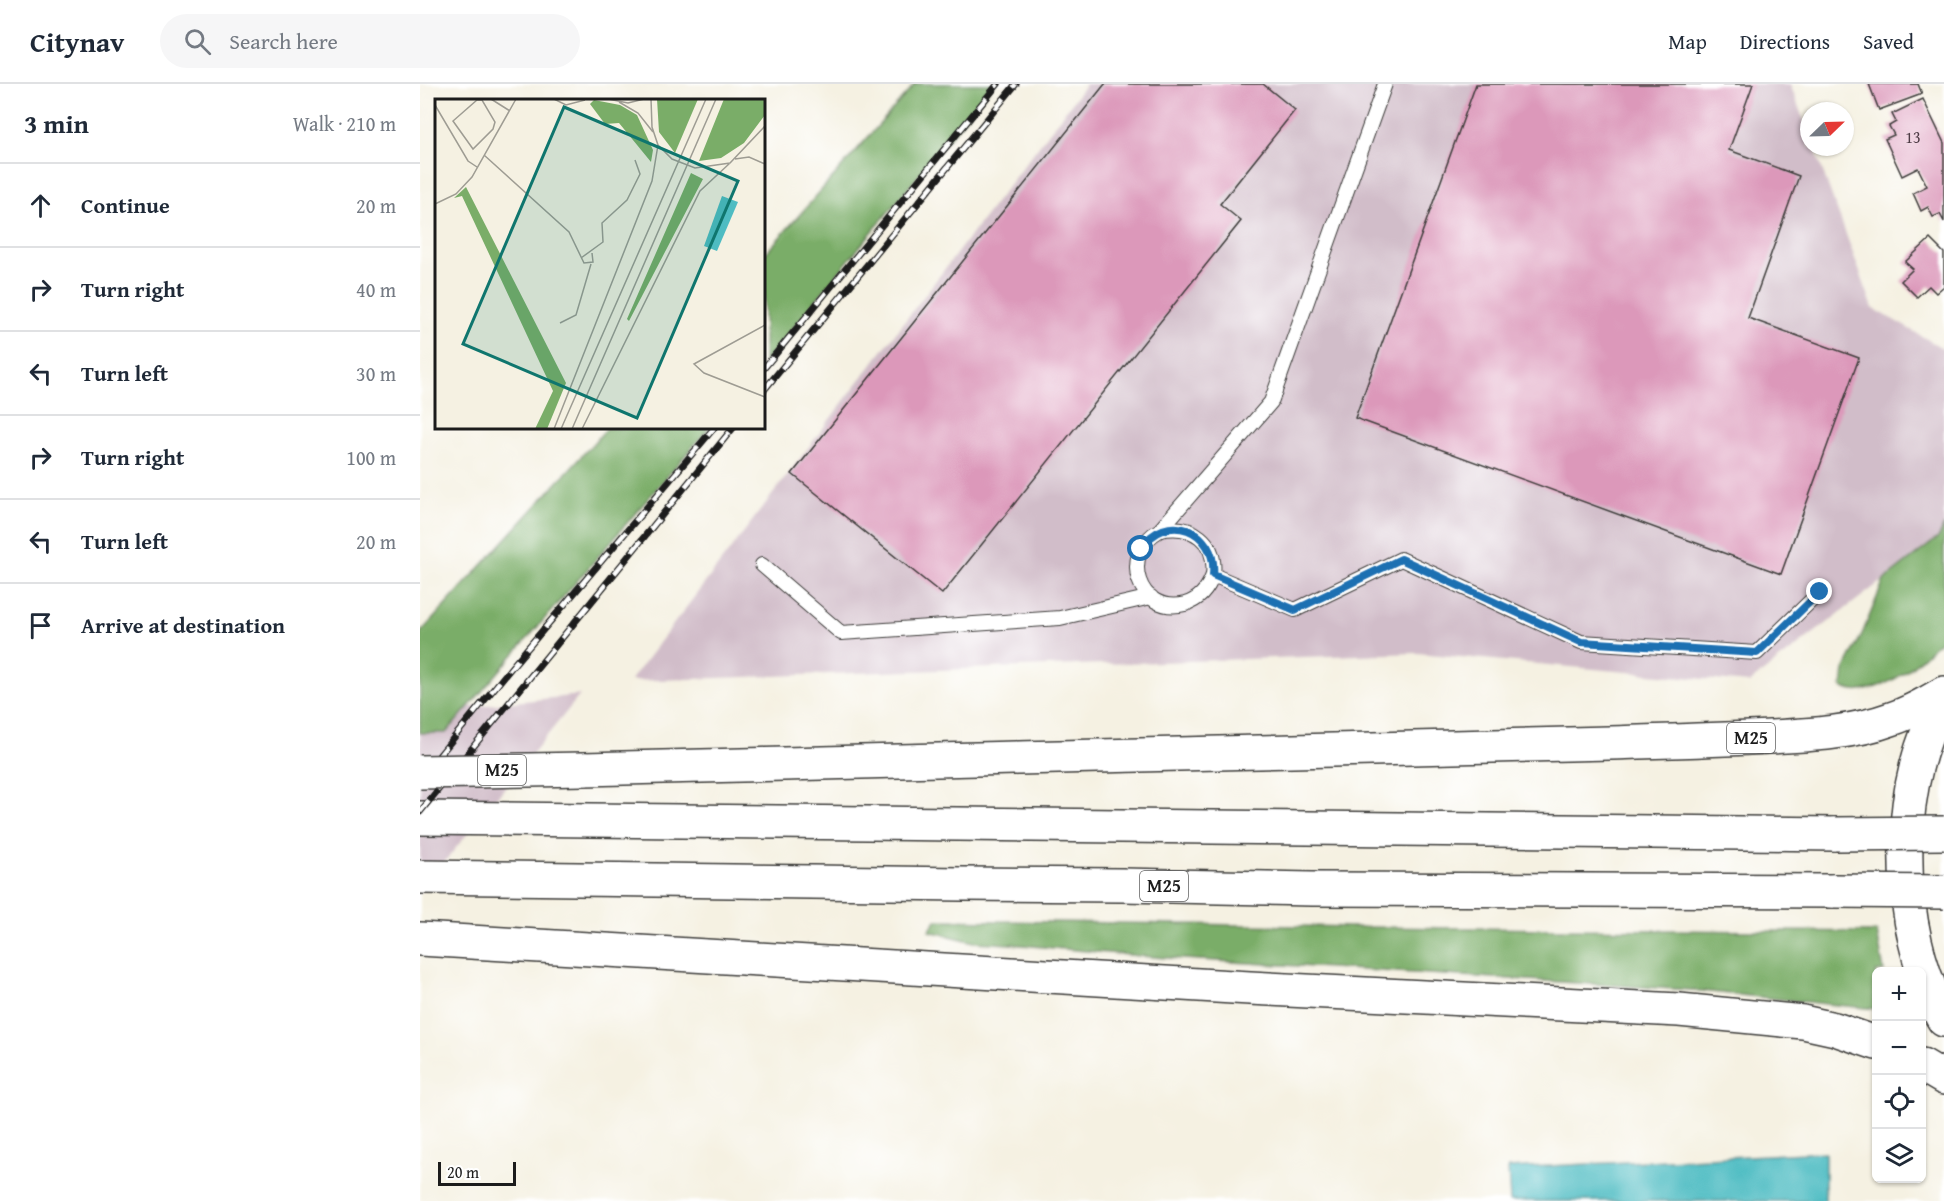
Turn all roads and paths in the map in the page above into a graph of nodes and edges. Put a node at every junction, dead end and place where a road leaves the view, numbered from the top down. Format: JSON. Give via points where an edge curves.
{"nodes":[{"id":1,"x":1385,"y":84,"type":"edge"},
{"id":2,"x":1160,"y":530,"type":"junction"},
{"id":3,"x":762,"y":565,"type":"dead end"},
{"id":4,"x":1213,"y":575,"type":"junction"},
{"id":5,"x":1820,"y":592,"type":"dead end"},
{"id":6,"x":1151,"y":597,"type":"junction"},
{"id":7,"x":1944,"y":693,"type":"edge"},
{"id":8,"x":1944,"y":701,"type":"edge"},
{"id":9,"x":420,"y":772,"type":"edge"},
{"id":10,"x":420,"y":818,"type":"edge"},
{"id":11,"x":1944,"y":833,"type":"edge"},
{"id":12,"x":420,"y":877,"type":"edge"},
{"id":13,"x":1944,"y":892,"type":"edge"},
{"id":14,"x":432,"y":940,"type":"edge"},
{"id":15,"x":1944,"y":1020,"type":"edge"},
{"id":16,"x":1872,"y":1042,"type":"edge"},
{"id":17,"x":1926,"y":1067,"type":"edge"},
{"id":18,"x":1944,"y":1078,"type":"edge"}],
"edges":[{"from":1,"to":2,"type":"lane","via":[[1271,402]]},
{"from":2,"to":4,"type":"lane","via":[[1183,528],[1194,532],[1213,557]]},
{"from":2,"to":6,"type":"lane","via":[[1145,542],[1137,560],[1139,580]]},
{"from":3,"to":6,"type":"lane","via":[[841,633],[1060,618]]},
{"from":4,"to":5,"type":"lane","via":[[1295,610],[1401,559],[1581,642],[1757,653]]},
{"from":4,"to":6,"type":"lane","via":[[1205,591],[1189,603],[1167,604]]},
{"from":7,"to":9,"type":"highway","number":"M25","bridge":true,"via":[[1891,720],[1872,725],[1826,733],[1745,738]]},
{"from":8,"to":15,"type":"highway","via":[[1923,742],[1918,762],[1905,858],[1914,938],[1924,975]]},
{"from":10,"to":11,"type":"highway","bridge":true},
{"from":12,"to":13,"type":"highway","number":"M25","bridge":true,"via":[[1324,889]]},
{"from":14,"to":16,"type":"highway","via":[[1679,1010],[1803,1022]]},
{"from":17,"to":18,"type":"highway"}]}
